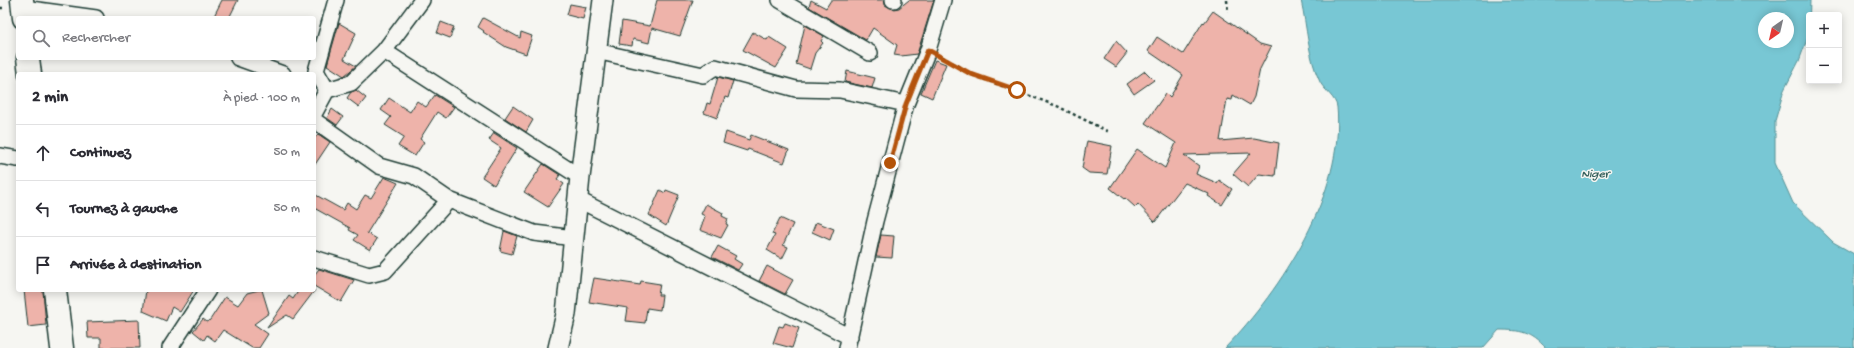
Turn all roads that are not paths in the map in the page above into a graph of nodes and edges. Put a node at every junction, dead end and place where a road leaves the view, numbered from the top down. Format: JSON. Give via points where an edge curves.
{"nodes":[{"id":1,"x":336,"y":0,"type":"edge"},
{"id":2,"x":422,"y":0,"type":"edge"},
{"id":3,"x":603,"y":0,"type":"edge"},
{"id":4,"x":780,"y":0,"type":"edge"},
{"id":5,"x":943,"y":0,"type":"edge"},
{"id":6,"x":23,"y":9,"type":"edge"},
{"id":7,"x":80,"y":16,"type":"edge"},
{"id":8,"x":384,"y":51,"type":"junction"},
{"id":9,"x":596,"y":51,"type":"junction"},
{"id":10,"x":870,"y":53,"type":"dead end"},
{"id":11,"x":28,"y":60,"type":"edge"},
{"id":12,"x":244,"y":60,"type":"edge"},
{"id":13,"x":30,"y":72,"type":"edge"},
{"id":14,"x":277,"y":72,"type":"edge"},
{"id":15,"x":320,"y":88,"type":"edge"},
{"id":16,"x":906,"y":104,"type":"junction"},
{"id":17,"x":316,"y":105,"type":"edge"},
{"id":18,"x":316,"y":121,"type":"edge"},
{"id":19,"x":0,"y":156,"type":"edge"},
{"id":20,"x":16,"y":159,"type":"edge"},
{"id":21,"x":580,"y":177,"type":"junction"},
{"id":22,"x":450,"y":200,"type":"junction"},
{"id":23,"x":579,"y":200,"type":"junction"},
{"id":24,"x":574,"y":238,"type":"junction"},
{"id":25,"x":316,"y":259,"type":"edge"},
{"id":26,"x":55,"y":292,"type":"edge"},
{"id":27,"x":207,"y":292,"type":"edge"},
{"id":28,"x":848,"y":343,"type":"edge"},
{"id":29,"x":62,"y":348,"type":"edge"},
{"id":30,"x":170,"y":348,"type":"edge"},
{"id":31,"x":558,"y":348,"type":"edge"}],
"edges":[{"from":1,"to":15,"type":"street","via":[[316,71]]},
{"from":2,"to":8,"type":"street"},
{"from":3,"to":9,"type":"street"},
{"from":4,"to":10,"type":"street"},
{"from":5,"to":16,"type":"street","via":[[928,50]]},
{"from":6,"to":7,"type":"street"},
{"from":8,"to":15,"type":"street","via":[[351,83]]},
{"from":8,"to":21,"type":"street"},
{"from":9,"to":16,"type":"street","via":[[703,75],[715,67],[796,89],[840,90]]},
{"from":9,"to":21,"type":"street"},
{"from":11,"to":13,"type":"main road"},
{"from":12,"to":14,"type":"street"},
{"from":15,"to":17,"type":"street"},
{"from":16,"to":28,"type":"street","via":[[875,221]]},
{"from":18,"to":22,"type":"street","via":[[379,166],[414,176]]},
{"from":19,"to":20,"type":"street"},
{"from":21,"to":23,"type":"street"},
{"from":22,"to":24,"type":"street","via":[[534,233]]},
{"from":22,"to":25,"type":"street","via":[[385,271],[369,275]]},
{"from":23,"to":24,"type":"street"},
{"from":23,"to":28,"type":"street"},
{"from":24,"to":31,"type":"street","via":[[566,314]]},
{"from":26,"to":29,"type":"main road"},
{"from":27,"to":30,"type":"street"}]}
